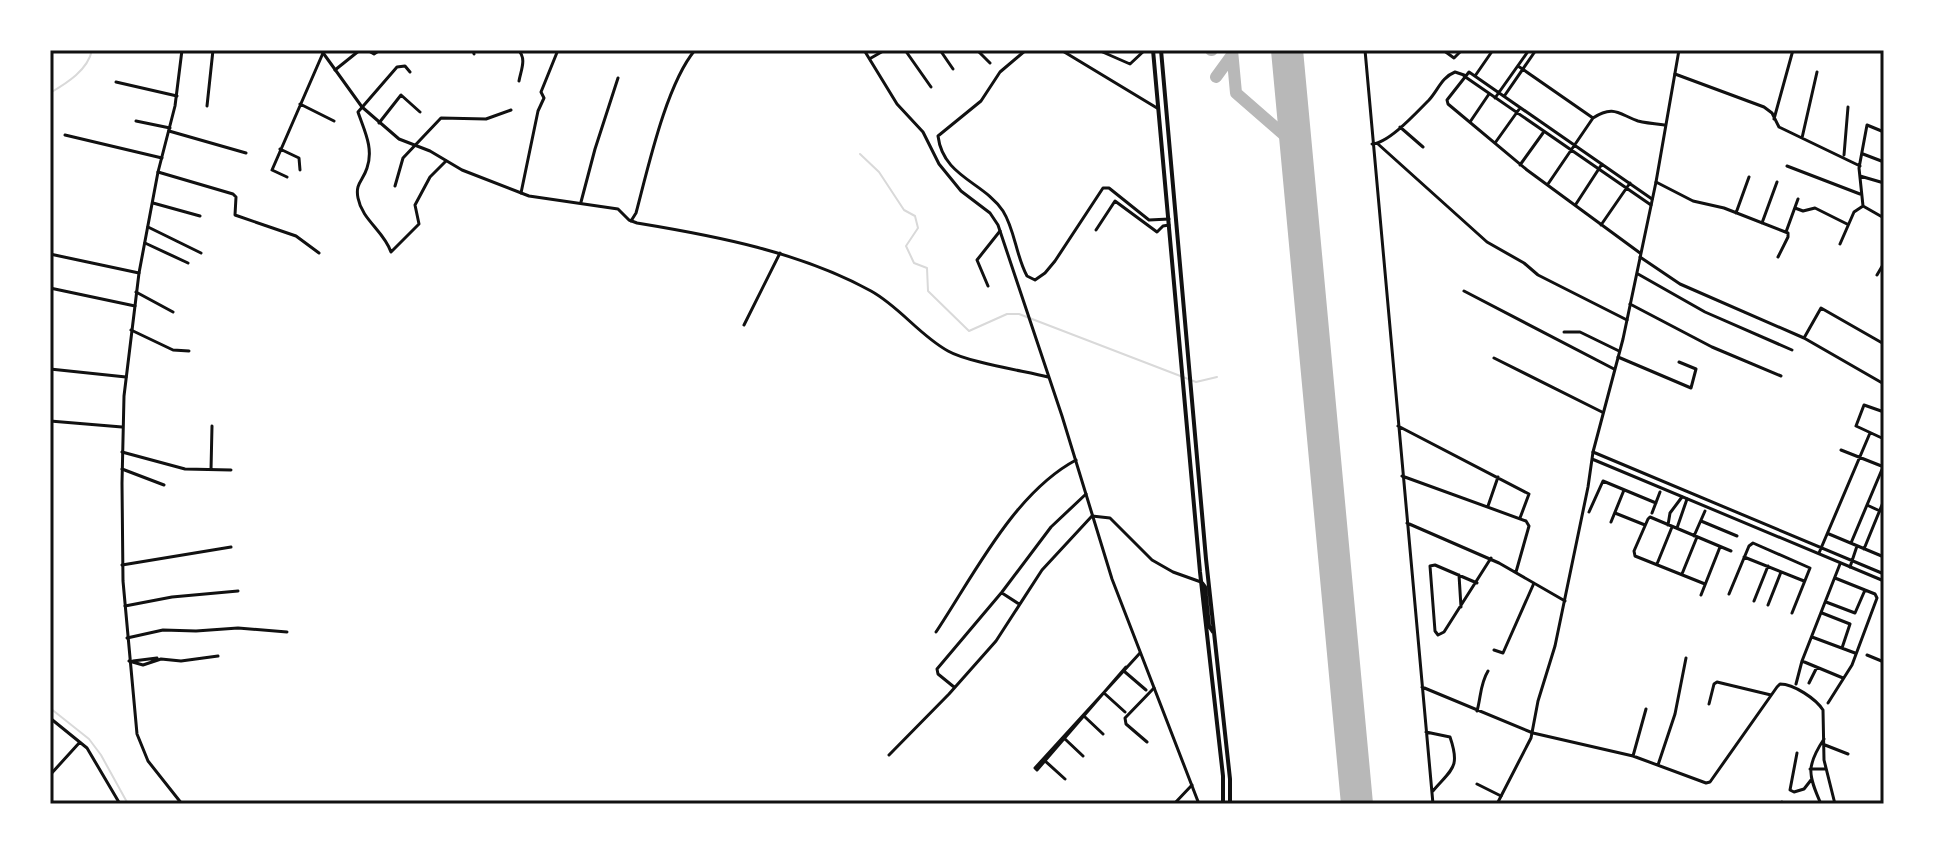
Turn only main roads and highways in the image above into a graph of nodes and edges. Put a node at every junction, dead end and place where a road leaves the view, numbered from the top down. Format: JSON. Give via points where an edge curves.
{"nodes":[{"id":1,"x":1153,"y":50,"type":"edge"},
{"id":2,"x":1161,"y":50,"type":"edge"},
{"id":3,"x":1201,"y":582,"type":"junction"},
{"id":4,"x":1214,"y":634,"type":"junction"},
{"id":5,"x":1223,"y":804,"type":"edge"},
{"id":6,"x":1230,"y":804,"type":"edge"}],
"edges":[{"from":1,"to":3,"type":"highway"},
{"from":2,"to":4,"type":"highway"},
{"from":3,"to":4,"type":"highway"},
{"from":3,"to":5,"type":"highway"},
{"from":4,"to":6,"type":"highway"}]}
